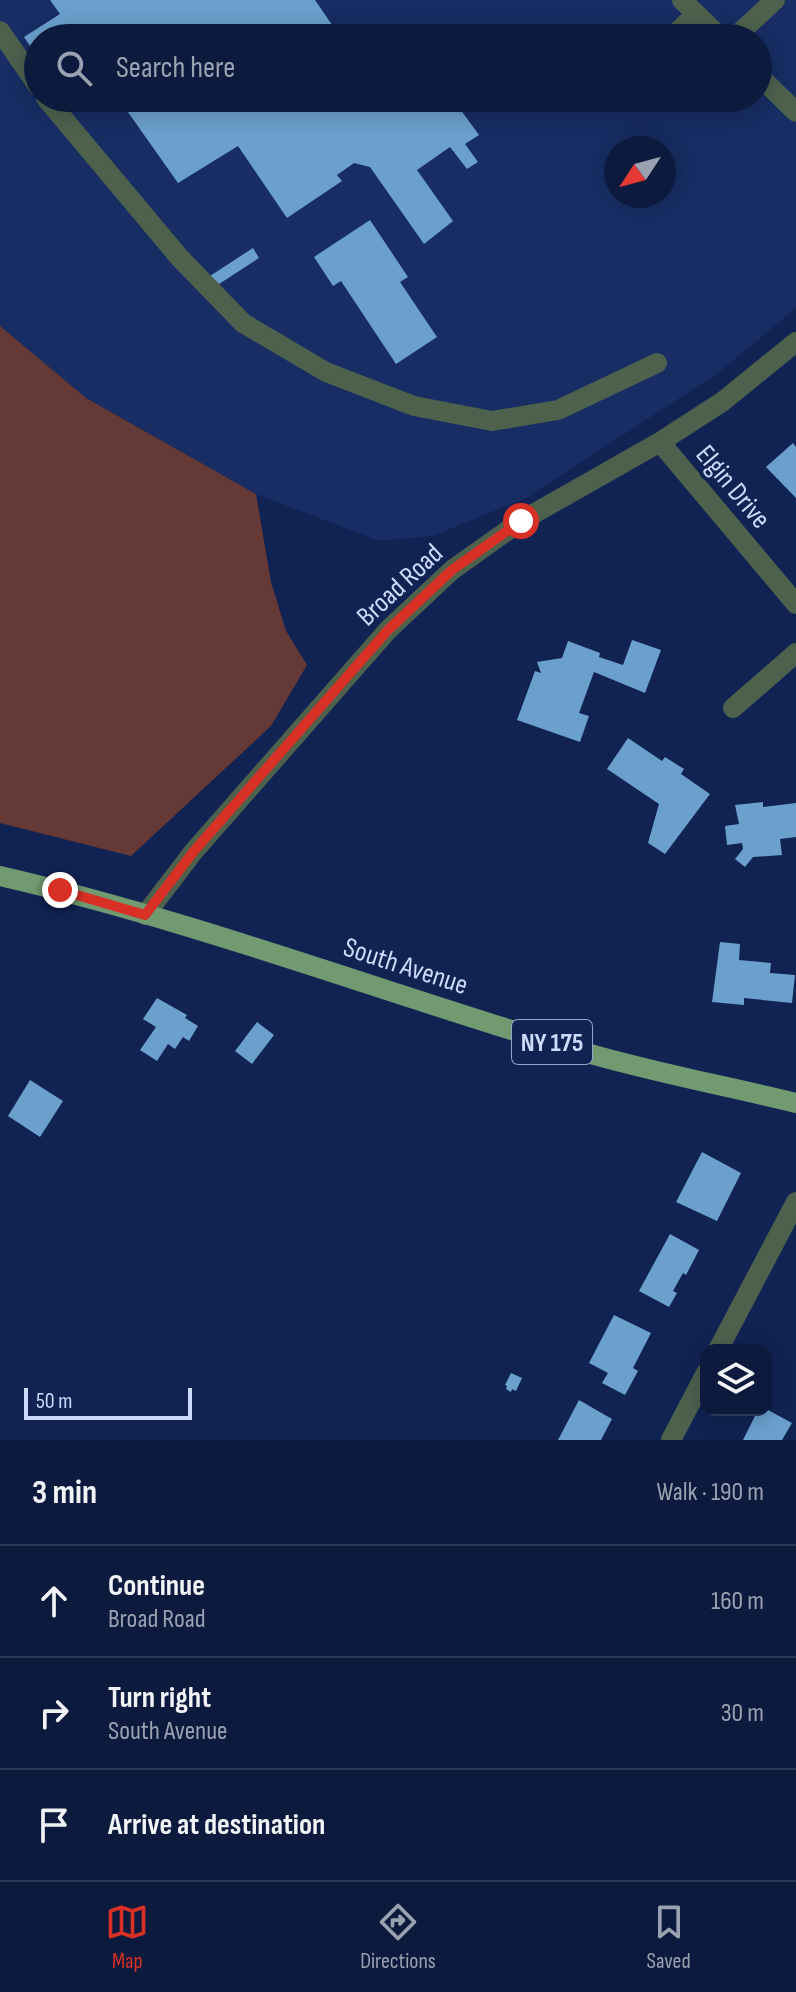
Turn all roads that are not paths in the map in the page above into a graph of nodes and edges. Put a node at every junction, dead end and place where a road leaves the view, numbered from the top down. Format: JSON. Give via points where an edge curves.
{"nodes":[{"id":1,"x":775,"y":0,"type":"edge"},
{"id":2,"x":689,"y":7,"type":"edge"},
{"id":3,"x":707,"y":24,"type":"edge"},
{"id":4,"x":749,"y":24,"type":"edge"},
{"id":5,"x":0,"y":31,"type":"edge"},
{"id":6,"x":24,"y":66,"type":"edge"},
{"id":7,"x":772,"y":89,"type":"edge"},
{"id":8,"x":58,"y":112,"type":"edge"},
{"id":9,"x":796,"y":112,"type":"edge"},
{"id":10,"x":796,"y":342,"type":"edge"},
{"id":11,"x":657,"y":363,"type":"dead end"},
{"id":12,"x":660,"y":442,"type":"junction"},
{"id":13,"x":796,"y":604,"type":"edge"},
{"id":14,"x":796,"y":653,"type":"edge"},
{"id":15,"x":733,"y":708,"type":"dead end"},
{"id":16,"x":0,"y":876,"type":"edge"},
{"id":17,"x":145,"y":915,"type":"junction"},
{"id":18,"x":796,"y":1103,"type":"edge"},
{"id":19,"x":796,"y":1202,"type":"edge"},
{"id":20,"x":721,"y":1344,"type":"edge"},
{"id":21,"x":700,"y":1384,"type":"edge"},
{"id":22,"x":671,"y":1440,"type":"edge"}],
"edges":[{"from":1,"to":4,"type":"street"},
{"from":2,"to":3,"type":"street"},
{"from":5,"to":6,"type":"street"},
{"from":7,"to":9,"type":"street"},
{"from":8,"to":11,"type":"street","via":[[179,257],[243,323],[326,372],[414,406],[492,421],[558,410]]},
{"from":10,"to":12,"type":"street","name":"Broad Road","via":[[722,402]]},
{"from":12,"to":13,"type":"street","name":"Elgin Drive"},
{"from":12,"to":17,"type":"street","name":"Broad Road","via":[[521,521],[452,570],[388,630],[194,851]]},
{"from":14,"to":15,"type":"street"},
{"from":16,"to":17,"type":"main road","name":"South Avenue","number":"NY 175"},
{"from":17,"to":18,"type":"main road","name":"South Avenue","number":"NY 175","via":[[575,1049]]},
{"from":19,"to":20,"type":"street"},
{"from":21,"to":22,"type":"street"}]}
